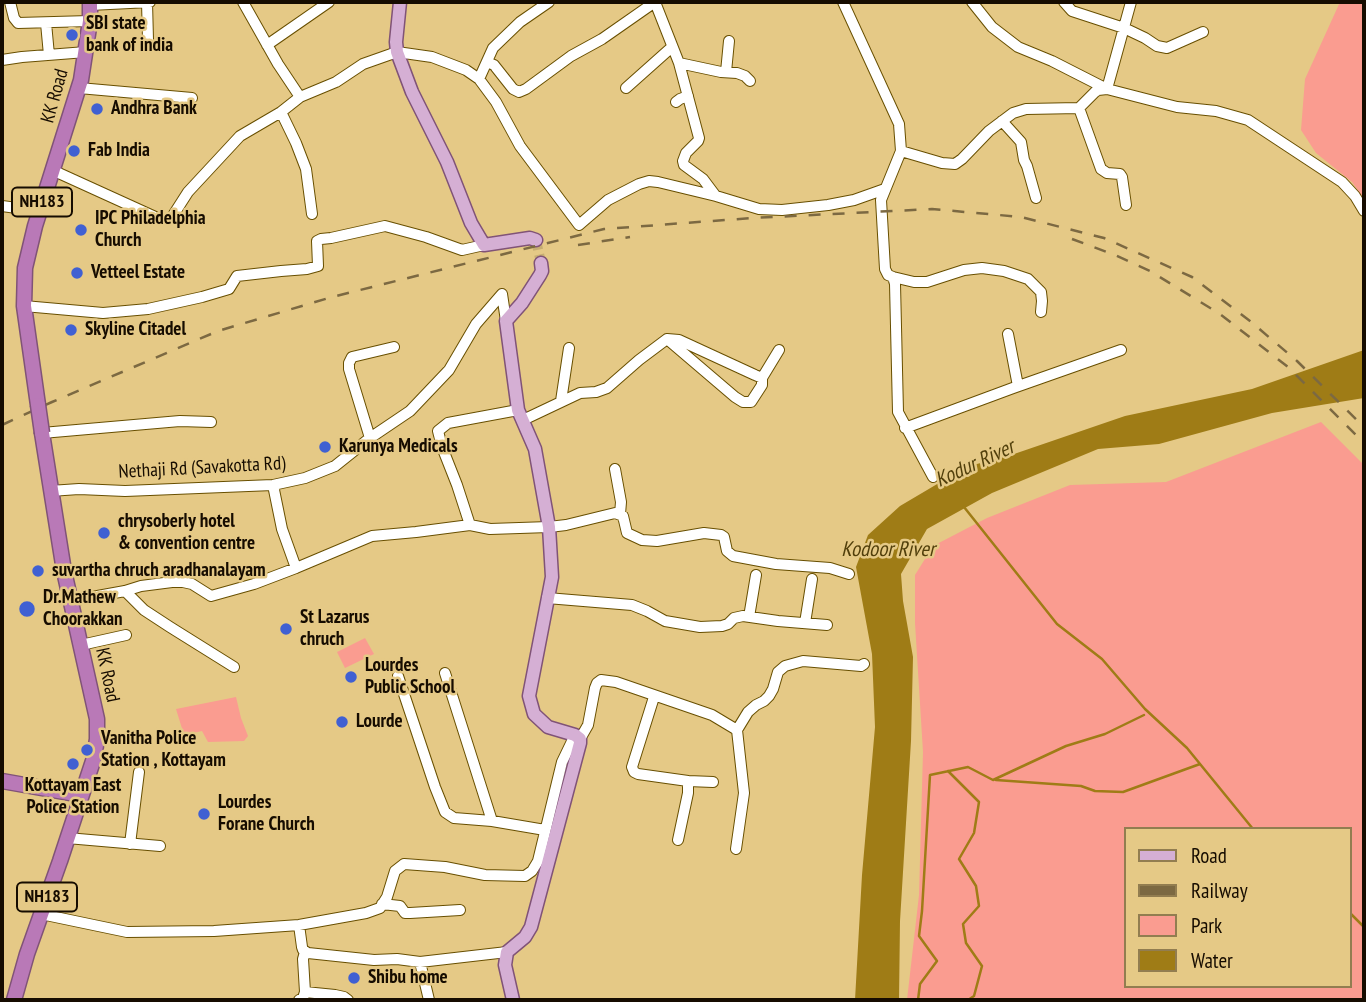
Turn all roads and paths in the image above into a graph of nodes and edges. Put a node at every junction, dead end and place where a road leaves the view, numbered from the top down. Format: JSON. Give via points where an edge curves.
{"nodes":[{"id":1,"x":10,"y":2,"type":"edge"},
{"id":2,"x":148,"y":2,"type":"edge"},
{"id":3,"x":243,"y":2,"type":"edge"},
{"id":4,"x":329,"y":2,"type":"edge"},
{"id":5,"x":400,"y":2,"type":"edge"},
{"id":6,"x":547,"y":2,"type":"edge"},
{"id":7,"x":655,"y":2,"type":"edge"},
{"id":8,"x":844,"y":2,"type":"edge"},
{"id":9,"x":972,"y":2,"type":"edge"},
{"id":10,"x":1064,"y":2,"type":"edge"},
{"id":11,"x":1131,"y":2,"type":"edge"},
{"id":12,"x":90,"y":3,"type":"edge"},
{"id":13,"x":90,"y":21,"type":"junction"},
{"id":14,"x":46,"y":23,"type":"junction"},
{"id":15,"x":1124,"y":28,"type":"junction"},
{"id":16,"x":1203,"y":33,"type":"dead end"},
{"id":17,"x":148,"y":40,"type":"dead end"},
{"id":18,"x":729,"y":41,"type":"dead end"},
{"id":19,"x":267,"y":45,"type":"junction"},
{"id":20,"x":672,"y":47,"type":"junction"},
{"id":21,"x":86,"y":52,"type":"junction"},
{"id":22,"x":397,"y":52,"type":"junction"},
{"id":23,"x":49,"y":55,"type":"junction"},
{"id":24,"x":2,"y":60,"type":"edge"},
{"id":25,"x":487,"y":62,"type":"junction"},
{"id":26,"x":679,"y":63,"type":"junction"},
{"id":27,"x":726,"y":72,"type":"junction"},
{"id":28,"x":479,"y":79,"type":"junction"},
{"id":29,"x":750,"y":80,"type":"dead end"},
{"id":30,"x":79,"y":88,"type":"junction"},
{"id":31,"x":626,"y":88,"type":"dead end"},
{"id":32,"x":1107,"y":89,"type":"junction"},
{"id":33,"x":688,"y":96,"type":"junction"},
{"id":34,"x":300,"y":97,"type":"junction"},
{"id":35,"x":192,"y":98,"type":"dead end"},
{"id":36,"x":676,"y":102,"type":"dead end"},
{"id":37,"x":1079,"y":108,"type":"junction"},
{"id":38,"x":281,"y":112,"type":"junction"},
{"id":39,"x":1002,"y":121,"type":"junction"},
{"id":40,"x":901,"y":150,"type":"junction"},
{"id":41,"x":52,"y":170,"type":"junction"},
{"id":42,"x":885,"y":189,"type":"junction"},
{"id":43,"x":716,"y":196,"type":"junction"},
{"id":44,"x":1036,"y":198,"type":"dead end"},
{"id":45,"x":1126,"y":205,"type":"dead end"},
{"id":46,"x":2,"y":206,"type":"edge"},
{"id":47,"x":39,"y":211,"type":"junction"},
{"id":48,"x":1364,"y":211,"type":"edge"},
{"id":49,"x":312,"y":214,"type":"dead end"},
{"id":50,"x":536,"y":240,"type":"dead end"},
{"id":51,"x":484,"y":244,"type":"junction"},
{"id":52,"x":541,"y":263,"type":"tunnel mouth"},
{"id":53,"x":893,"y":277,"type":"junction"},
{"id":54,"x":24,"y":306,"type":"junction"},
{"id":55,"x":1041,"y":312,"type":"dead end"},
{"id":56,"x":506,"y":321,"type":"junction"},
{"id":57,"x":1008,"y":334,"type":"dead end"},
{"id":58,"x":667,"y":339,"type":"junction"},
{"id":59,"x":394,"y":347,"type":"dead end"},
{"id":60,"x":569,"y":348,"type":"dead end"},
{"id":61,"x":779,"y":350,"type":"dead end"},
{"id":62,"x":1121,"y":350,"type":"dead end"},
{"id":63,"x":762,"y":378,"type":"junction"},
{"id":64,"x":1018,"y":386,"type":"junction"},
{"id":65,"x":561,"y":401,"type":"junction"},
{"id":66,"x":520,"y":415,"type":"junction"},
{"id":67,"x":211,"y":422,"type":"dead end"},
{"id":68,"x":905,"y":428,"type":"junction"},
{"id":69,"x":43,"y":433,"type":"junction"},
{"id":70,"x":370,"y":438,"type":"junction"},
{"id":71,"x":615,"y":469,"type":"dead end"},
{"id":72,"x":933,"y":477,"type":"dead end"},
{"id":73,"x":272,"y":485,"type":"junction"},
{"id":74,"x":50,"y":491,"type":"junction"},
{"id":75,"x":620,"y":514,"type":"junction"},
{"id":76,"x":470,"y":525,"type":"junction"},
{"id":77,"x":549,"y":527,"type":"junction"},
{"id":78,"x":296,"y":568,"type":"junction"},
{"id":79,"x":849,"y":574,"type":"dead end"},
{"id":80,"x":756,"y":575,"type":"dead end"},
{"id":81,"x":812,"y":579,"type":"dead end"},
{"id":82,"x":125,"y":591,"type":"junction"},
{"id":83,"x":547,"y":598,"type":"junction"},
{"id":84,"x":70,"y":601,"type":"junction"},
{"id":85,"x":750,"y":617,"type":"junction"},
{"id":86,"x":805,"y":623,"type":"junction"},
{"id":87,"x":827,"y":625,"type":"dead end"},
{"id":88,"x":126,"y":635,"type":"dead end"},
{"id":89,"x":81,"y":645,"type":"junction"},
{"id":90,"x":864,"y":664,"type":"dead end"},
{"id":91,"x":234,"y":667,"type":"dead end"},
{"id":92,"x":444,"y":673,"type":"dead end"},
{"id":93,"x":398,"y":676,"type":"dead end"},
{"id":94,"x":654,"y":696,"type":"junction"},
{"id":95,"x":737,"y":730,"type":"junction"},
{"id":96,"x":578,"y":737,"type":"junction"},
{"id":97,"x":139,"y":772,"type":"dead end"},
{"id":98,"x":2,"y":781,"type":"edge"},
{"id":99,"x":688,"y":781,"type":"junction"},
{"id":100,"x":713,"y":782,"type":"dead end"},
{"id":101,"x":81,"y":795,"type":"junction"},
{"id":102,"x":492,"y":821,"type":"junction"},
{"id":103,"x":545,"y":830,"type":"junction"},
{"id":104,"x":67,"y":838,"type":"junction"},
{"id":105,"x":678,"y":840,"type":"dead end"},
{"id":106,"x":130,"y":844,"type":"junction"},
{"id":107,"x":160,"y":846,"type":"dead end"},
{"id":108,"x":736,"y":849,"type":"dead end"},
{"id":109,"x":382,"y":904,"type":"junction"},
{"id":110,"x":460,"y":910,"type":"dead end"},
{"id":111,"x":41,"y":914,"type":"junction"},
{"id":112,"x":299,"y":925,"type":"junction"},
{"id":113,"x":305,"y":952,"type":"junction"},
{"id":114,"x":506,"y":952,"type":"junction"},
{"id":115,"x":420,"y":962,"type":"junction"},
{"id":116,"x":302,"y":996,"type":"edge"},
{"id":117,"x":14,"y":1000,"type":"edge"},
{"id":118,"x":348,"y":1000,"type":"edge"},
{"id":119,"x":429,"y":1000,"type":"edge"},
{"id":120,"x":513,"y":1000,"type":"edge"}],
"edges":[{"from":1,"to":14,"type":"street","via":[[18,23]]},
{"from":2,"to":12,"type":"street"},
{"from":2,"to":17,"type":"street"},
{"from":3,"to":19,"type":"street"},
{"from":4,"to":19,"type":"street"},
{"from":5,"to":22,"type":"main road"},
{"from":6,"to":25,"type":"street","via":[[493,48]]},
{"from":7,"to":20,"type":"street"},
{"from":7,"to":25,"type":"street","via":[[519,92]]},
{"from":8,"to":40,"type":"street","via":[[899,124]]},
{"from":9,"to":32,"type":"street","via":[[1018,47]]},
{"from":10,"to":15,"type":"street","via":[[1072,11]]},
{"from":11,"to":15,"type":"street"},
{"from":12,"to":13,"type":"highway","name":"KK Road","number":"NH183"},
{"from":13,"to":14,"type":"street"},
{"from":13,"to":21,"type":"highway","name":"KK Road","number":"NH183"},
{"from":14,"to":23,"type":"street"},
{"from":15,"to":16,"type":"street","via":[[1167,48]]},
{"from":15,"to":32,"type":"street"},
{"from":18,"to":27,"type":"street"},
{"from":19,"to":34,"type":"street"},
{"from":20,"to":26,"type":"street"},
{"from":20,"to":31,"type":"street"},
{"from":21,"to":23,"type":"street"},
{"from":21,"to":30,"type":"highway","name":"KK Road","number":"NH183"},
{"from":22,"to":28,"type":"street","via":[[432,57]]},
{"from":22,"to":34,"type":"street"},
{"from":22,"to":51,"type":"main road"},
{"from":23,"to":24,"type":"street"},
{"from":25,"to":28,"type":"street"},
{"from":26,"to":27,"type":"street"},
{"from":26,"to":33,"type":"street"},
{"from":27,"to":29,"type":"street"},
{"from":28,"to":43,"type":"street","via":[[520,146],[579,225],[608,200],[649,181]]},
{"from":30,"to":35,"type":"street"},
{"from":30,"to":41,"type":"highway","name":"KK Road","number":"NH183"},
{"from":32,"to":37,"type":"street","via":[[1095,92]]},
{"from":32,"to":48,"type":"street","via":[[1248,120],[1342,182]]},
{"from":33,"to":36,"type":"street"},
{"from":33,"to":43,"type":"street","via":[[699,138],[682,161]]},
{"from":34,"to":38,"type":"street"},
{"from":37,"to":39,"type":"street","via":[[1026,109]]},
{"from":37,"to":45,"type":"street","via":[[1101,169],[1122,177]]},
{"from":38,"to":41,"type":"street","via":[[240,135],[188,192],[172,218],[162,220]]},
{"from":38,"to":49,"type":"street","via":[[306,169]]},
{"from":39,"to":40,"type":"street","via":[[955,164]]},
{"from":39,"to":44,"type":"street","via":[[1021,142]]},
{"from":40,"to":42,"type":"street"},
{"from":41,"to":47,"type":"highway","name":"KK Road","number":"NH183"},
{"from":42,"to":43,"type":"street","via":[[854,200],[782,209],[758,209]]},
{"from":42,"to":53,"type":"street","via":[[881,200],[885,269]]},
{"from":46,"to":47,"type":"street"},
{"from":47,"to":54,"type":"highway","name":"KK Road","number":"NH183","via":[[25,263]]},
{"from":50,"to":51,"type":"main road"},
{"from":51,"to":54,"type":"street","via":[[462,250],[385,226],[317,241],[318,265],[307,269],[237,276],[229,289],[148,309],[91,313]]},
{"from":52,"to":56,"type":"main road","via":[[542,271]]},
{"from":53,"to":55,"type":"street","via":[[927,282],[964,270],[1004,271],[1028,279],[1041,292]]},
{"from":53,"to":68,"type":"street","via":[[898,412]]},
{"from":54,"to":69,"type":"highway","name":"KK Road","number":"NH183","bridge":true},
{"from":56,"to":66,"type":"main road"},
{"from":56,"to":70,"type":"street","name":"Nethaji Rd (Savakotta Rd)","via":[[502,294],[476,324],[449,370],[410,411]]},
{"from":57,"to":64,"type":"street"},
{"from":58,"to":63,"type":"street","via":[[679,340]]},
{"from":58,"to":63,"type":"street","via":[[743,402],[751,402]]},
{"from":58,"to":65,"type":"street","via":[[607,388]]},
{"from":59,"to":70,"type":"street","via":[[352,357],[348,366]]},
{"from":60,"to":65,"type":"street"},
{"from":61,"to":63,"type":"street"},
{"from":62,"to":64,"type":"street"},
{"from":64,"to":68,"type":"street"},
{"from":65,"to":66,"type":"street"},
{"from":66,"to":76,"type":"street","via":[[448,423],[438,431]]},
{"from":66,"to":77,"type":"main road","via":[[535,449]]},
{"from":67,"to":69,"type":"street"},
{"from":68,"to":72,"type":"street"},
{"from":69,"to":74,"type":"highway","name":"KK Road","number":"NH183"},
{"from":70,"to":73,"type":"street","name":"Nethaji Rd (Savakotta Rd)","via":[[335,466]]},
{"from":71,"to":75,"type":"street"},
{"from":73,"to":74,"type":"street","name":"Nethaji Rd (Savakotta Rd)"},
{"from":73,"to":78,"type":"street"},
{"from":74,"to":84,"type":"highway","name":"KK Road","number":"NH183"},
{"from":75,"to":77,"type":"street"},
{"from":75,"to":79,"type":"street","via":[[627,533],[642,540],[721,535],[733,556]]},
{"from":76,"to":77,"type":"street"},
{"from":76,"to":78,"type":"street","via":[[372,536]]},
{"from":77,"to":83,"type":"main road","via":[[552,577]]},
{"from":78,"to":82,"type":"street","via":[[211,596],[183,582]]},
{"from":80,"to":85,"type":"street"},
{"from":81,"to":86,"type":"street"},
{"from":82,"to":84,"type":"street"},
{"from":82,"to":91,"type":"street","via":[[153,616]]},
{"from":83,"to":85,"type":"street","via":[[632,605],[664,621],[700,627]]},
{"from":83,"to":96,"type":"main road","via":[[529,696],[534,714],[548,727]]},
{"from":84,"to":89,"type":"highway","name":"KK Road","number":"NH183"},
{"from":85,"to":86,"type":"street"},
{"from":86,"to":87,"type":"street"},
{"from":88,"to":89,"type":"street"},
{"from":89,"to":101,"type":"highway","name":"KK Road","number":"NH183","via":[[97,729],[94,758]]},
{"from":90,"to":95,"type":"street","via":[[803,661],[785,666],[769,696],[748,712]]},
{"from":92,"to":102,"type":"street"},
{"from":93,"to":102,"type":"street","via":[[445,812],[454,818]]},
{"from":94,"to":95,"type":"street","via":[[712,715]]},
{"from":94,"to":96,"type":"street","via":[[616,682],[599,681],[588,725]]},
{"from":94,"to":99,"type":"street","via":[[632,767],[638,774]]},
{"from":95,"to":108,"type":"street","via":[[744,793]]},
{"from":96,"to":103,"type":"street","via":[[562,762]]},
{"from":96,"to":114,"type":"main road","via":[[531,927]]},
{"from":97,"to":106,"type":"street"},
{"from":98,"to":101,"type":"highway"},
{"from":99,"to":100,"type":"street"},
{"from":99,"to":105,"type":"street"},
{"from":101,"to":104,"type":"highway","name":"KK Road","number":"NH183"},
{"from":102,"to":103,"type":"street"},
{"from":103,"to":109,"type":"street","via":[[538,861],[525,876],[404,863],[395,870]]},
{"from":104,"to":106,"type":"street"},
{"from":104,"to":111,"type":"highway","name":"KK Road","number":"NH183"},
{"from":106,"to":107,"type":"street"},
{"from":109,"to":110,"type":"street","via":[[400,906],[405,913]]},
{"from":109,"to":112,"type":"street","via":[[366,913]]},
{"from":111,"to":112,"type":"street","via":[[127,932]]},
{"from":111,"to":117,"type":"highway","name":"KK Road","number":"NH183"},
{"from":112,"to":113,"type":"street"},
{"from":113,"to":115,"type":"street"},
{"from":113,"to":116,"type":"street"},
{"from":114,"to":115,"type":"street"},
{"from":114,"to":120,"type":"main road"},
{"from":115,"to":119,"type":"street"},
{"from":116,"to":118,"type":"street","via":[[335,995]]}]}
